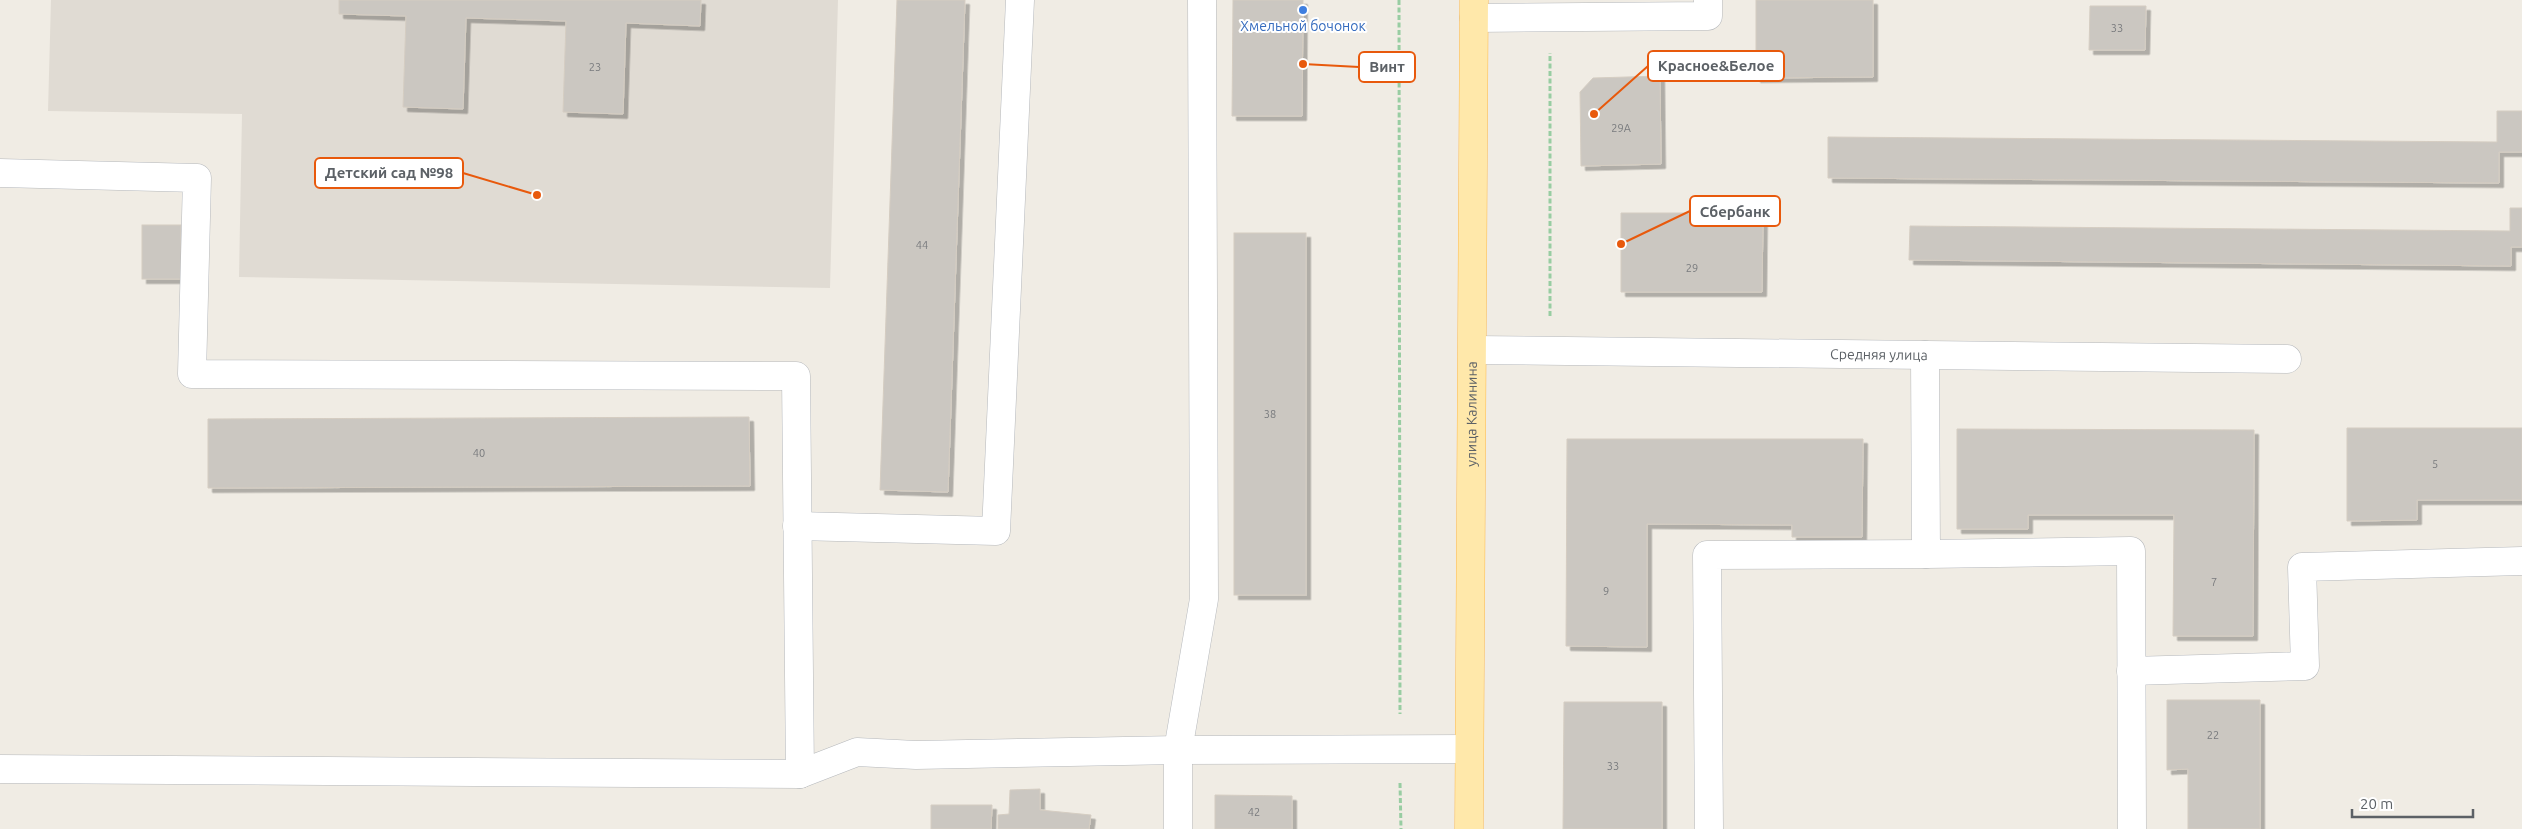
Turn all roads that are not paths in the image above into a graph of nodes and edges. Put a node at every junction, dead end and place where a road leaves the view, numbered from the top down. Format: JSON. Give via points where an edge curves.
{"nodes":[{"id":1,"x":1020,"y":0,"type":"edge"},
{"id":2,"x":1202,"y":0,"type":"edge"},
{"id":3,"x":1708,"y":0,"type":"edge"},
{"id":4,"x":1474,"y":9,"type":"edge"},
{"id":5,"x":0,"y":173,"type":"edge"},
{"id":6,"x":1473,"y":350,"type":"junction"},
{"id":7,"x":1925,"y":355,"type":"junction"},
{"id":8,"x":2287,"y":359,"type":"dead end"},
{"id":9,"x":797,"y":526,"type":"junction"},
{"id":10,"x":1926,"y":554,"type":"junction"},
{"id":11,"x":2522,"y":561,"type":"edge"},
{"id":12,"x":2131,"y":671,"type":"junction"},
{"id":13,"x":1469,"y":749,"type":"junction"},
{"id":14,"x":1178,"y":750,"type":"junction"},
{"id":15,"x":0,"y":769,"type":"edge"},
{"id":16,"x":800,"y":774,"type":"junction"},
{"id":17,"x":1178,"y":829,"type":"edge"},
{"id":18,"x":1469,"y":829,"type":"edge"},
{"id":19,"x":1709,"y":829,"type":"edge"},
{"id":20,"x":2132,"y":829,"type":"edge"}],
"edges":[{"from":1,"to":9,"type":"street","via":[[996,531]]},
{"from":2,"to":14,"type":"street","via":[[1204,599]]},
{"from":3,"to":4,"type":"street","via":[[1708,16],[1550,17]]},
{"from":4,"to":6,"type":"main road","name":"улица Калинина"},
{"from":5,"to":9,"type":"street","via":[[197,178],[192,374],[796,376]]},
{"from":6,"to":7,"type":"street","name":"Средняя улица"},
{"from":6,"to":13,"type":"main road","name":"улица Калинина"},
{"from":7,"to":8,"type":"street","name":"Средняя улица"},
{"from":7,"to":10,"type":"street"},
{"from":9,"to":16,"type":"street"},
{"from":10,"to":12,"type":"street","via":[[2131,552]]},
{"from":10,"to":19,"type":"street","via":[[1707,555]]},
{"from":11,"to":12,"type":"street","via":[[2302,567],[2305,666]]},
{"from":12,"to":20,"type":"street"},
{"from":13,"to":14,"type":"street"},
{"from":13,"to":18,"type":"main road","name":"улица Калинина"},
{"from":14,"to":16,"type":"street","via":[[916,755],[857,752]]},
{"from":14,"to":17,"type":"street"},
{"from":15,"to":16,"type":"street"}]}
